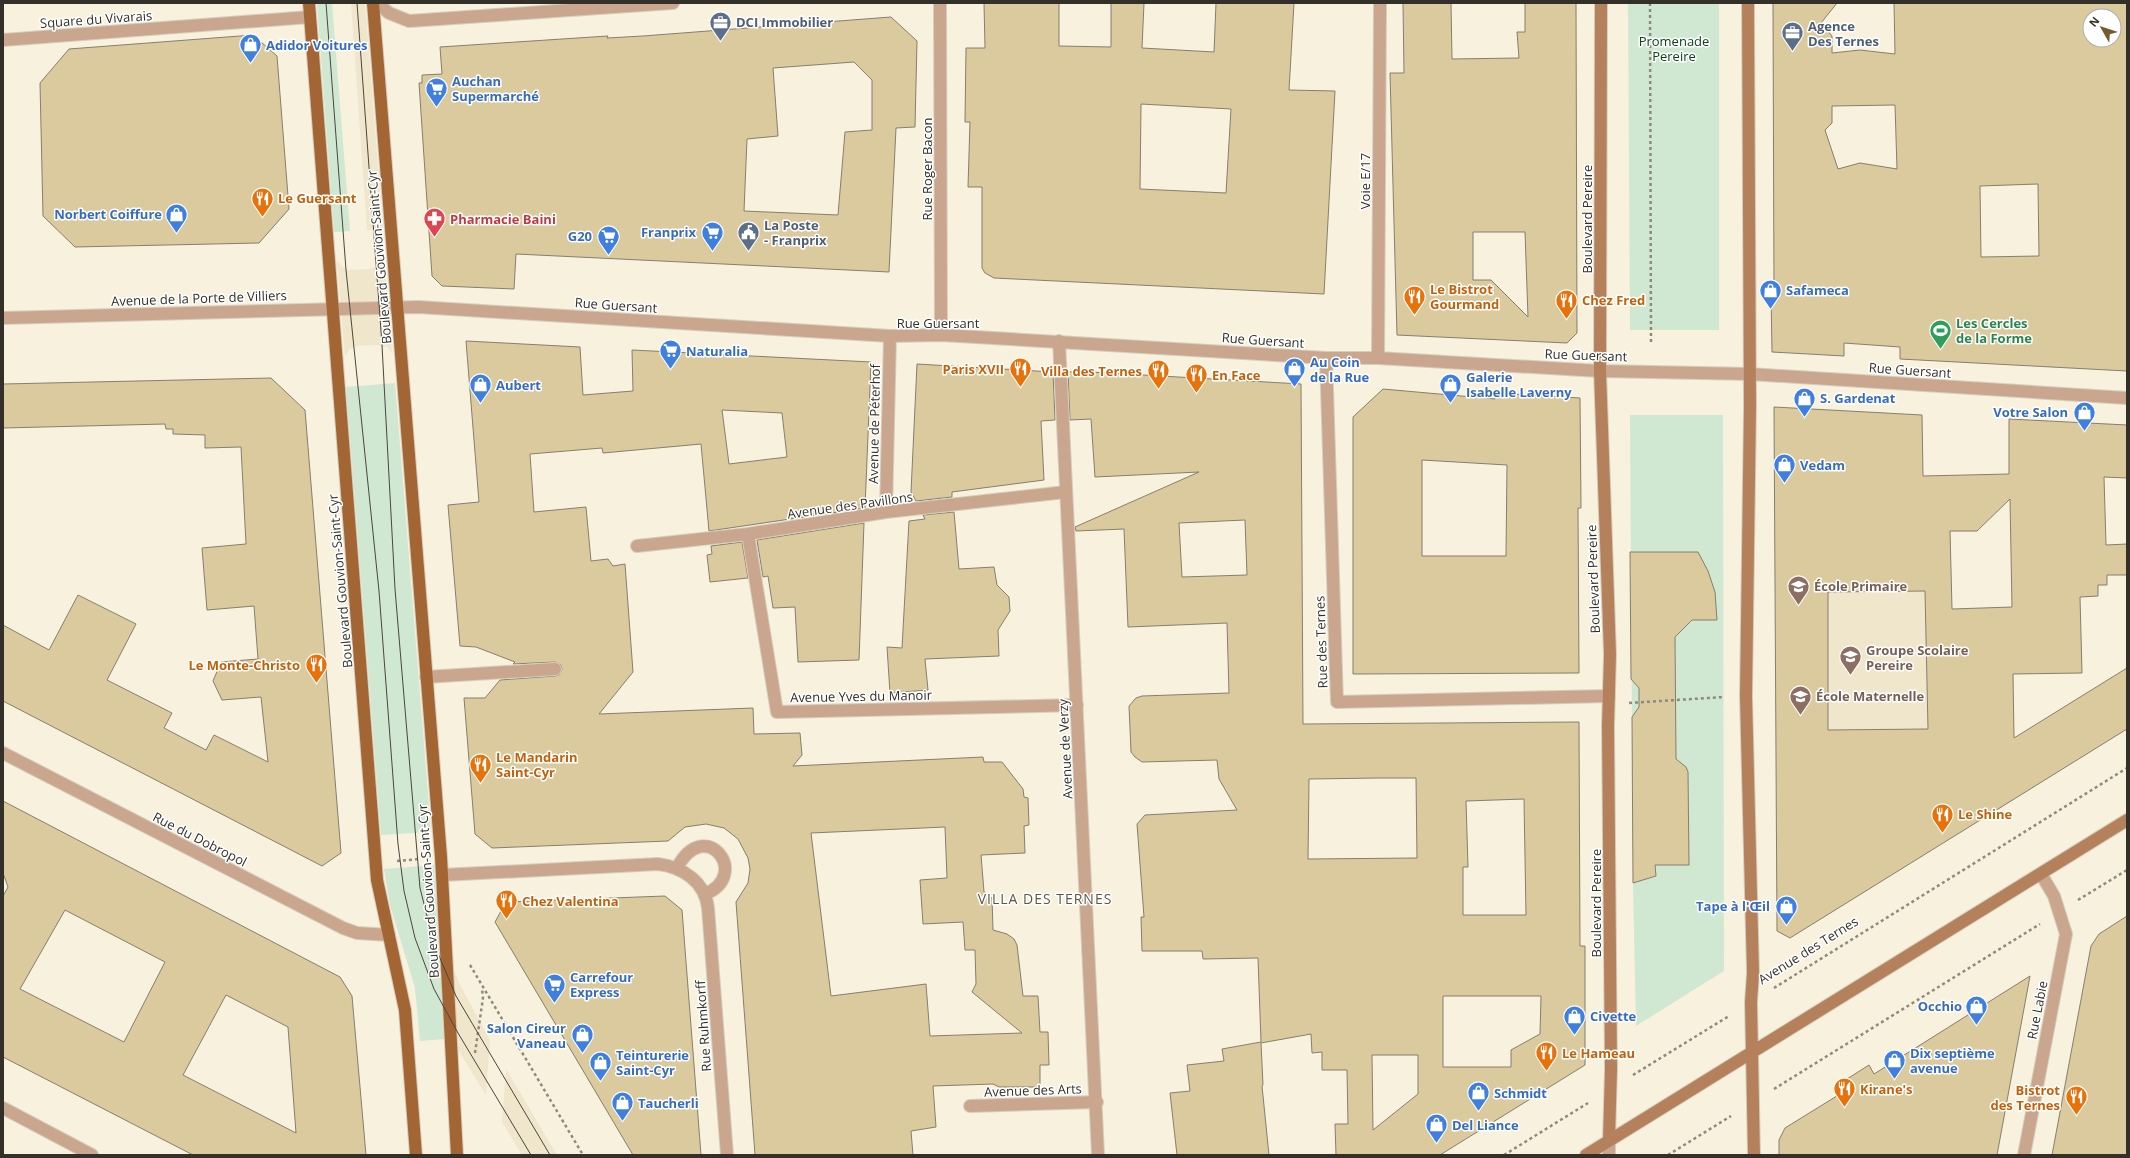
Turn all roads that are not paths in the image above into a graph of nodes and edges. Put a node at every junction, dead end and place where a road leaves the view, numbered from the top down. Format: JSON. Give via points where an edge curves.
{"nodes":[{"id":1,"x":309,"y":3,"type":"edge"},
{"id":2,"x":372,"y":3,"type":"edge"},
{"id":3,"x":378,"y":3,"type":"edge"},
{"id":4,"x":673,"y":3,"type":"edge"},
{"id":5,"x":940,"y":3,"type":"edge"},
{"id":6,"x":1380,"y":3,"type":"edge"},
{"id":7,"x":1601,"y":3,"type":"edge"},
{"id":8,"x":1748,"y":3,"type":"edge"},
{"id":9,"x":310,"y":17,"type":"junction"},
{"id":10,"x":3,"y":40,"type":"edge"},
{"id":11,"x":397,"y":308,"type":"junction"},
{"id":12,"x":333,"y":309,"type":"junction"},
{"id":13,"x":3,"y":318,"type":"edge"},
{"id":14,"x":941,"y":335,"type":"junction"},
{"id":15,"x":890,"y":336,"type":"junction"},
{"id":16,"x":1059,"y":341,"type":"junction"},
{"id":17,"x":1326,"y":358,"type":"junction"},
{"id":18,"x":1378,"y":358,"type":"junction"},
{"id":19,"x":1600,"y":371,"type":"junction"},
{"id":20,"x":1750,"y":374,"type":"junction"},
{"id":21,"x":2127,"y":398,"type":"edge"},
{"id":22,"x":1066,"y":492,"type":"junction"},
{"id":23,"x":886,"y":512,"type":"junction"},
{"id":24,"x":748,"y":534,"type":"junction"},
{"id":25,"x":637,"y":546,"type":"dead end"},
{"id":26,"x":554,"y":668,"type":"dead end"},
{"id":27,"x":426,"y":677,"type":"junction"},
{"id":28,"x":1609,"y":696,"type":"junction"},
{"id":29,"x":1077,"y":705,"type":"junction"},
{"id":30,"x":3,"y":753,"type":"edge"},
{"id":31,"x":2127,"y":820,"type":"edge"},
{"id":32,"x":677,"y":868,"type":"junction"},
{"id":33,"x":2041,"y":874,"type":"junction"},
{"id":34,"x":442,"y":875,"type":"junction"},
{"id":35,"x":705,"y":894,"type":"junction"},
{"id":36,"x":388,"y":935,"type":"junction"},
{"id":37,"x":1752,"y":1052,"type":"junction"},
{"id":38,"x":1097,"y":1102,"type":"junction"},
{"id":39,"x":970,"y":1106,"type":"dead end"},
{"id":40,"x":3,"y":1108,"type":"edge"},
{"id":41,"x":1609,"y":1140,"type":"junction"},
{"id":42,"x":92,"y":1155,"type":"edge"},
{"id":43,"x":416,"y":1155,"type":"edge"},
{"id":44,"x":457,"y":1155,"type":"edge"},
{"id":45,"x":727,"y":1155,"type":"edge"},
{"id":46,"x":1098,"y":1155,"type":"edge"},
{"id":47,"x":1586,"y":1155,"type":"edge"},
{"id":48,"x":1609,"y":1155,"type":"edge"},
{"id":49,"x":1754,"y":1155,"type":"edge"},
{"id":50,"x":2024,"y":1155,"type":"edge"}],
"edges":[{"from":1,"to":9,"type":"main road","name":"Boulevard Gouvion-Saint-Cyr"},
{"from":2,"to":11,"type":"main road","name":"Boulevard Gouvion-Saint-Cyr"},
{"from":3,"to":4,"type":"street","via":[[389,13],[409,21]]},
{"from":5,"to":14,"type":"street","name":"Rue Roger Bacon"},
{"from":6,"to":18,"type":"street","name":"Voie E/17"},
{"from":7,"to":19,"type":"main road","name":"Boulevard Pereire"},
{"from":8,"to":20,"type":"main road"},
{"from":9,"to":10,"type":"street","name":"Square du Vivarais"},
{"from":9,"to":12,"type":"main road","name":"Boulevard Gouvion-Saint-Cyr"},
{"from":11,"to":12,"type":"street","name":"Avenue de la Porte de Villiers"},
{"from":11,"to":15,"type":"street","name":"Rue Guersant"},
{"from":11,"to":27,"type":"main road","name":"Boulevard Gouvion-Saint-Cyr"},
{"from":12,"to":13,"type":"street","name":"Avenue de la Porte de Villiers"},
{"from":12,"to":36,"type":"main road","name":"Boulevard Gouvion-Saint-Cyr","via":[[377,880]]},
{"from":14,"to":15,"type":"street","name":"Rue Guersant"},
{"from":14,"to":16,"type":"street","name":"Rue Guersant"},
{"from":15,"to":23,"type":"street","name":"Avenue de Péterhof"},
{"from":16,"to":17,"type":"street","name":"Rue Guersant"},
{"from":16,"to":22,"type":"street","name":"Avenue de Verzy"},
{"from":17,"to":18,"type":"street","name":"Rue Guersant"},
{"from":17,"to":28,"type":"street","name":"Rue des Ternes","via":[[1337,702]]},
{"from":18,"to":19,"type":"street","name":"Rue Guersant"},
{"from":19,"to":20,"type":"street","name":"Rue Guersant"},
{"from":19,"to":28,"type":"main road","name":"Boulevard Pereire","via":[[1610,654]]},
{"from":20,"to":21,"type":"street","name":"Rue Guersant"},
{"from":20,"to":37,"type":"main road","via":[[1746,696],[1753,973]]},
{"from":22,"to":23,"type":"street","name":"Avenue des Pavillons"},
{"from":22,"to":29,"type":"street","name":"Avenue de Verzy"},
{"from":23,"to":24,"type":"street","name":"Avenue des Pavillons"},
{"from":24,"to":25,"type":"street","name":"Avenue des Pavillons"},
{"from":24,"to":29,"type":"street","name":"Avenue Yves du Manoir","via":[[777,712]]},
{"from":26,"to":27,"type":"street"},
{"from":27,"to":34,"type":"main road","name":"Boulevard Gouvion-Saint-Cyr"},
{"from":28,"to":41,"type":"main road","name":"Boulevard Pereire"},
{"from":29,"to":38,"type":"street","name":"Avenue de Verzy"},
{"from":30,"to":36,"type":"street","name":"Rue du Dobropol","via":[[343,928],[357,933]]},
{"from":31,"to":33,"type":"main road"},
{"from":32,"to":34,"type":"street","via":[[658,864]]},
{"from":32,"to":35,"type":"street","via":[[694,880]]},
{"from":32,"to":35,"type":"street","via":[[690,850],[698,846],[713,849],[720,854],[724,862],[724,878],[719,886]]},
{"from":33,"to":37,"type":"main road"},
{"from":33,"to":50,"type":"street","name":"Rue Labie","via":[[2054,896],[2066,934]]},
{"from":34,"to":44,"type":"main road","name":"Boulevard Gouvion-Saint-Cyr"},
{"from":35,"to":45,"type":"street","name":"Rue Ruhmkorff"},
{"from":36,"to":43,"type":"main road","name":"Boulevard Gouvion-Saint-Cyr","via":[[402,987],[405,1010]]},
{"from":37,"to":41,"type":"main road"},
{"from":37,"to":49,"type":"main road"},
{"from":38,"to":39,"type":"street","name":"Avenue des Arts"},
{"from":38,"to":46,"type":"street","name":"Avenue de Verzy"},
{"from":40,"to":42,"type":"street"},
{"from":41,"to":47,"type":"main road"},
{"from":41,"to":48,"type":"street","name":"Boulevard Pereire"}]}
